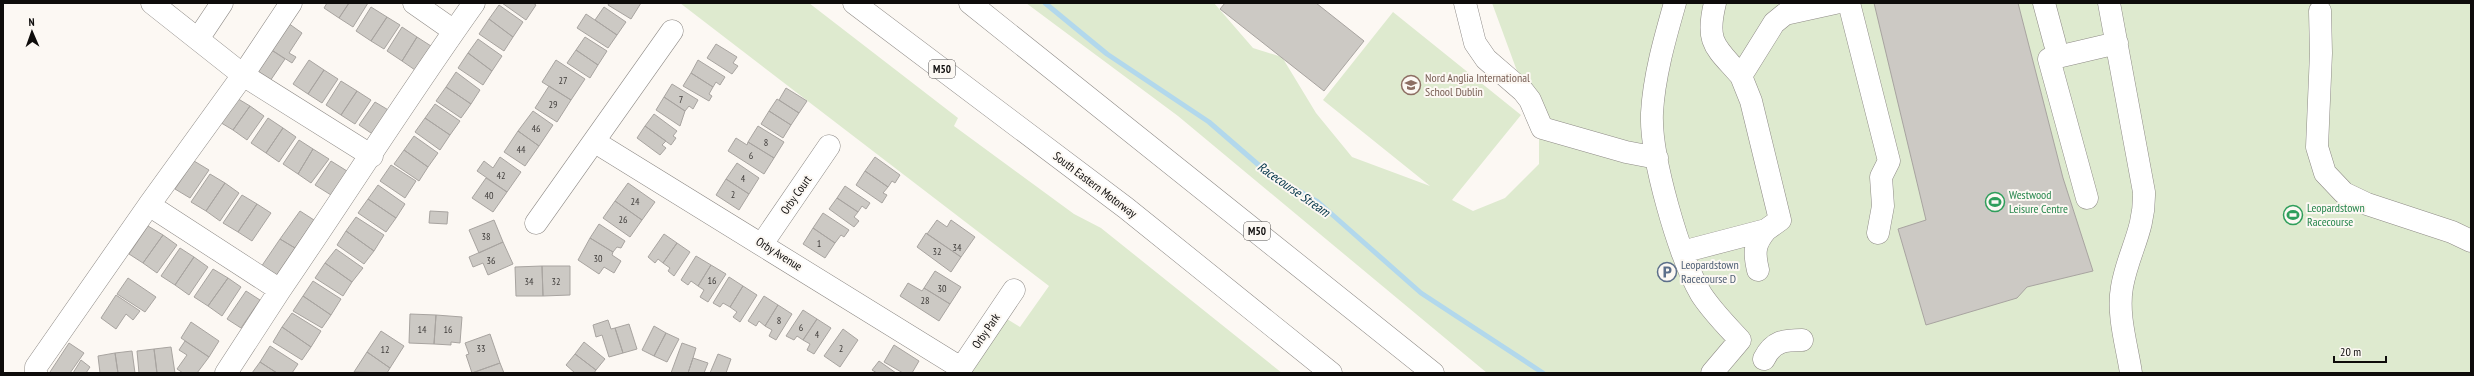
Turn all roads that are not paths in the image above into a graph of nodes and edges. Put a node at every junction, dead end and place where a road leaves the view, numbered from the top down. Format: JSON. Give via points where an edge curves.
{"nodes":[{"id":1,"x":152,"y":3,"type":"edge"},
{"id":2,"x":222,"y":3,"type":"edge"},
{"id":3,"x":291,"y":3,"type":"edge"},
{"id":4,"x":414,"y":3,"type":"edge"},
{"id":5,"x":474,"y":3,"type":"edge"},
{"id":6,"x":854,"y":3,"type":"edge"},
{"id":7,"x":970,"y":3,"type":"edge"},
{"id":8,"x":1466,"y":3,"type":"edge"},
{"id":9,"x":1675,"y":3,"type":"edge"},
{"id":10,"x":1715,"y":3,"type":"edge"},
{"id":11,"x":1835,"y":3,"type":"edge"},
{"id":12,"x":1848,"y":3,"type":"edge"},
{"id":13,"x":2044,"y":3,"type":"edge"},
{"id":14,"x":2109,"y":3,"type":"edge"},
{"id":15,"x":2320,"y":11,"type":"dead end"},
{"id":16,"x":454,"y":31,"type":"junction"},
{"id":17,"x":672,"y":31,"type":"dead end"},
{"id":18,"x":198,"y":39,"type":"junction"},
{"id":19,"x":2117,"y":43,"type":"junction"},
{"id":20,"x":2055,"y":44,"type":"dead end"},
{"id":21,"x":243,"y":75,"type":"junction"},
{"id":22,"x":1741,"y":76,"type":"junction"},
{"id":23,"x":595,"y":142,"type":"junction"},
{"id":24,"x":829,"y":146,"type":"dead end"},
{"id":25,"x":372,"y":156,"type":"junction"},
{"id":26,"x":1657,"y":158,"type":"junction"},
{"id":27,"x":2087,"y":198,"type":"dead end"},
{"id":28,"x":149,"y":205,"type":"junction"},
{"id":29,"x":536,"y":223,"type":"dead end"},
{"id":30,"x":1766,"y":230,"type":"junction"},
{"id":31,"x":1878,"y":234,"type":"dead end"},
{"id":32,"x":2471,"y":241,"type":"edge"},
{"id":33,"x":762,"y":244,"type":"junction"},
{"id":34,"x":1682,"y":252,"type":"junction"},
{"id":35,"x":1758,"y":270,"type":"dead end"},
{"id":36,"x":280,"y":290,"type":"junction"},
{"id":37,"x":1014,"y":290,"type":"dead end"},
{"id":38,"x":1802,"y":340,"type":"dead end"},
{"id":39,"x":1764,"y":359,"type":"dead end"},
{"id":40,"x":959,"y":371,"type":"edge"},
{"id":41,"x":36,"y":373,"type":"edge"},
{"id":42,"x":226,"y":373,"type":"edge"},
{"id":43,"x":1330,"y":373,"type":"edge"},
{"id":44,"x":1433,"y":373,"type":"edge"},
{"id":45,"x":1712,"y":373,"type":"edge"},
{"id":46,"x":2131,"y":373,"type":"edge"}],
"edges":[{"from":1,"to":18,"type":"main road"},
{"from":2,"to":18,"type":"main road"},
{"from":3,"to":21,"type":"main road"},
{"from":4,"to":16,"type":"main road"},
{"from":5,"to":16,"type":"main road"},
{"from":6,"to":43,"type":"main road","name":"South Eastern Motorway","number":"M50","via":[[1126,208]]},
{"from":7,"to":44,"type":"main road","number":"M50"},
{"from":8,"to":26,"type":"main road","via":[[1475,42],[1486,59],[1523,91],[1530,100],[1542,128],[1626,152]]},
{"from":9,"to":26,"type":"main road","via":[[1665,37],[1652,113]]},
{"from":10,"to":22,"type":"main road","via":[[1711,39]]},
{"from":11,"to":22,"type":"main road","via":[[1785,14],[1779,18]]},
{"from":12,"to":31,"type":"main road","via":[[1889,161],[1880,177],[1883,206]]},
{"from":13,"to":20,"type":"main road"},
{"from":14,"to":19,"type":"main road"},
{"from":15,"to":32,"type":"main road","via":[[2321,54],[2316,147],[2325,173],[2344,193],[2367,204],[2452,232]]},
{"from":16,"to":25,"type":"main road"},
{"from":17,"to":23,"type":"main road"},
{"from":18,"to":21,"type":"main road"},
{"from":19,"to":27,"type":"main road","via":[[2049,59]]},
{"from":19,"to":46,"type":"main road","via":[[2144,192],[2141,229],[2124,279],[2121,299]]},
{"from":21,"to":25,"type":"main road"},
{"from":21,"to":28,"type":"main road"},
{"from":22,"to":30,"type":"main road","via":[[1751,101],[1780,220]]},
{"from":23,"to":29,"type":"main road"},
{"from":23,"to":33,"type":"main road","name":"Orby Avenue"},
{"from":24,"to":33,"type":"main road","name":"Orby Court"},
{"from":25,"to":36,"type":"main road"},
{"from":26,"to":34,"type":"main road"},
{"from":28,"to":36,"type":"main road"},
{"from":28,"to":41,"type":"main road","via":[[36,368]]},
{"from":30,"to":34,"type":"main road"},
{"from":30,"to":35,"type":"main road","via":[[1758,239],[1754,254]]},
{"from":33,"to":40,"type":"main road","name":"Orby Avenue"},
{"from":34,"to":45,"type":"main road","via":[[1701,294],[1740,340]]},
{"from":36,"to":42,"type":"main road"},
{"from":37,"to":40,"type":"main road","name":"Orby Park"},
{"from":38,"to":39,"type":"main road","via":[[1784,340],[1770,348]]}]}
